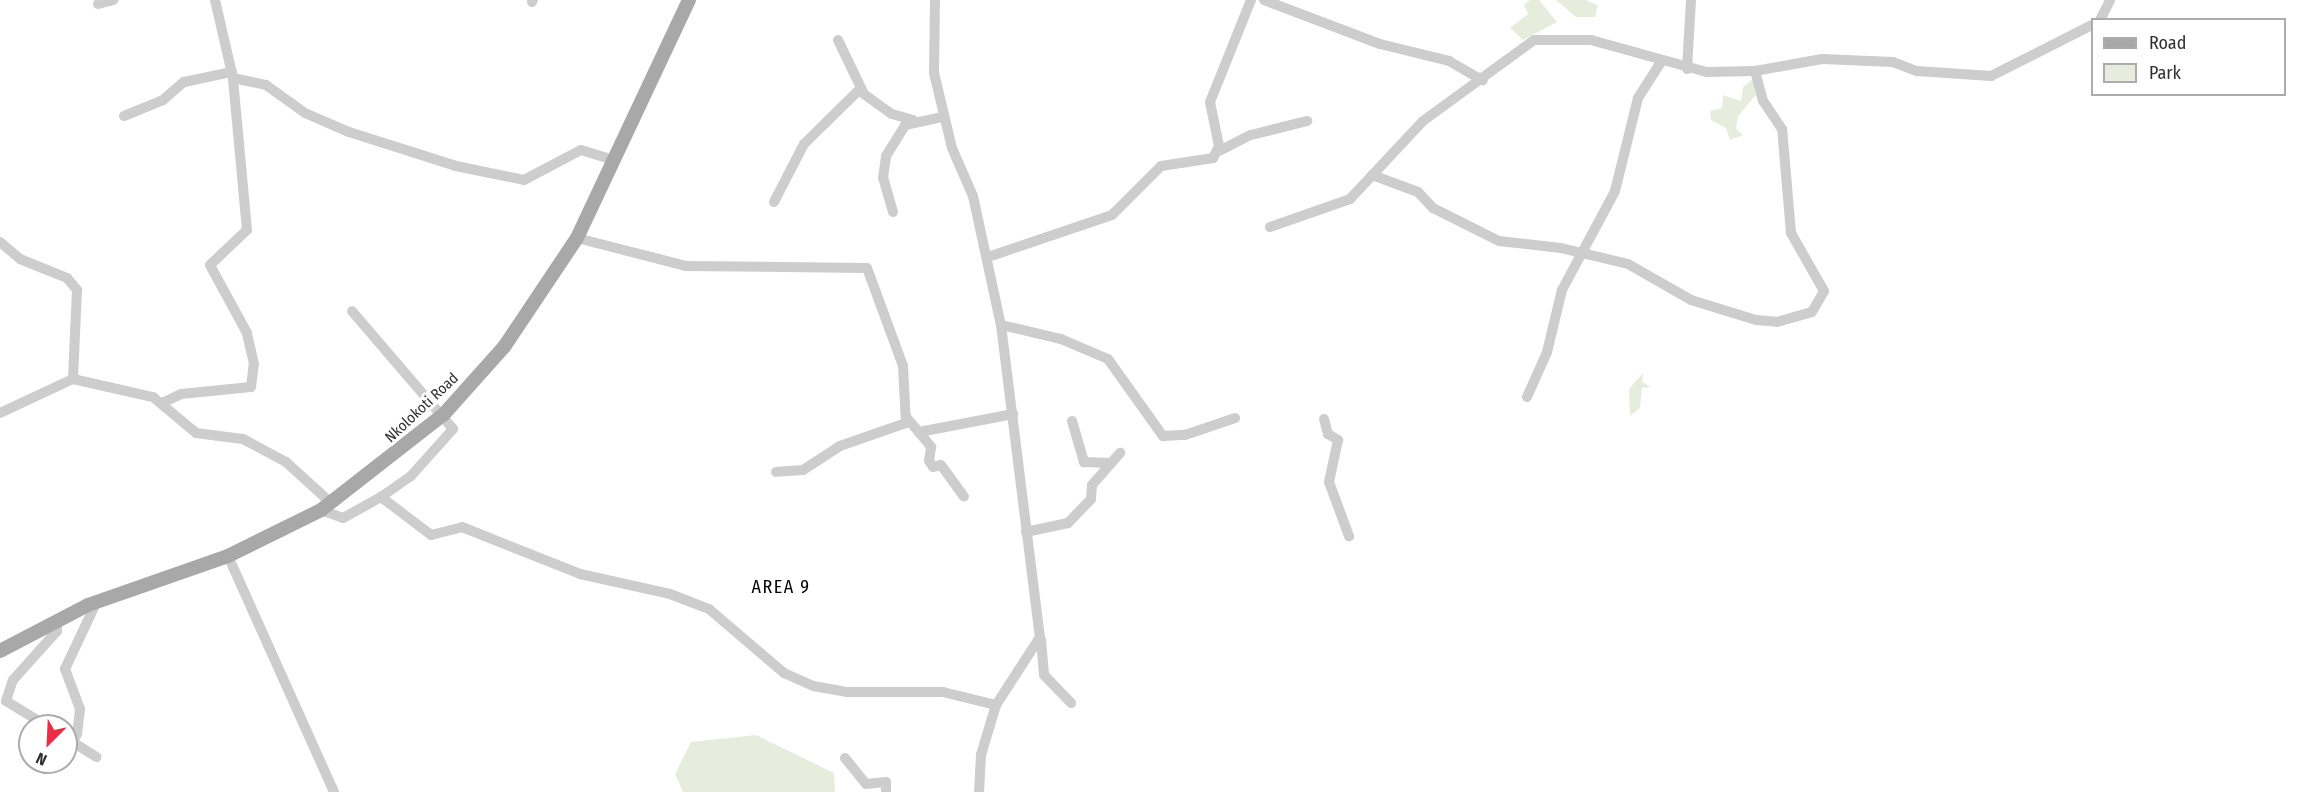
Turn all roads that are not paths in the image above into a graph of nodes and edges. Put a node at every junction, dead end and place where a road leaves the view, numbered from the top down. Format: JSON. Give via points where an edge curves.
{"nodes":[{"id":1,"x":113,"y":0,"type":"edge"},
{"id":2,"x":215,"y":0,"type":"edge"},
{"id":3,"x":689,"y":0,"type":"edge"},
{"id":4,"x":935,"y":0,"type":"edge"},
{"id":5,"x":1251,"y":0,"type":"edge"},
{"id":6,"x":1264,"y":0,"type":"edge"},
{"id":7,"x":1691,"y":0,"type":"edge"},
{"id":8,"x":2110,"y":0,"type":"edge"},
{"id":9,"x":98,"y":4,"type":"dead end"},
{"id":10,"x":2101,"y":18,"type":"edge"},
{"id":11,"x":2091,"y":26,"type":"edge"},
{"id":12,"x":838,"y":40,"type":"dead end"},
{"id":13,"x":1661,"y":62,"type":"junction"},
{"id":14,"x":1687,"y":69,"type":"junction"},
{"id":15,"x":1755,"y":71,"type":"junction"},
{"id":16,"x":232,"y":75,"type":"junction"},
{"id":17,"x":1483,"y":81,"type":"junction"},
{"id":18,"x":860,"y":89,"type":"junction"},
{"id":19,"x":124,"y":117,"type":"dead end"},
{"id":20,"x":943,"y":117,"type":"junction"},
{"id":21,"x":913,"y":120,"type":"junction"},
{"id":22,"x":1307,"y":121,"type":"dead end"},
{"id":23,"x":1218,"y":151,"type":"junction"},
{"id":24,"x":614,"y":160,"type":"junction"},
{"id":25,"x":1372,"y":175,"type":"junction"},
{"id":26,"x":774,"y":202,"type":"dead end"},
{"id":27,"x":893,"y":212,"type":"dead end"},
{"id":28,"x":1270,"y":227,"type":"dead end"},
{"id":29,"x":577,"y":238,"type":"junction"},
{"id":30,"x":0,"y":242,"type":"edge"},
{"id":31,"x":1582,"y":253,"type":"junction"},
{"id":32,"x":988,"y":257,"type":"junction"},
{"id":33,"x":352,"y":311,"type":"dead end"},
{"id":34,"x":1002,"y":325,"type":"junction"},
{"id":35,"x":73,"y":379,"type":"junction"},
{"id":36,"x":1527,"y":397,"type":"dead end"},
{"id":37,"x":162,"y":403,"type":"junction"},
{"id":38,"x":0,"y":413,"type":"edge"},
{"id":39,"x":444,"y":414,"type":"junction"},
{"id":40,"x":1013,"y":414,"type":"junction"},
{"id":41,"x":908,"y":418,"type":"junction"},
{"id":42,"x":1235,"y":418,"type":"dead end"},
{"id":43,"x":1324,"y":419,"type":"dead end"},
{"id":44,"x":1072,"y":421,"type":"dead end"},
{"id":45,"x":919,"y":432,"type":"junction"},
{"id":46,"x":1120,"y":453,"type":"dead end"},
{"id":47,"x":1111,"y":463,"type":"junction"},
{"id":48,"x":776,"y":472,"type":"dead end"},
{"id":49,"x":381,"y":497,"type":"junction"},
{"id":50,"x":963,"y":497,"type":"dead end"},
{"id":51,"x":326,"y":507,"type":"junction"},
{"id":52,"x":1026,"y":532,"type":"junction"},
{"id":53,"x":1348,"y":536,"type":"dead end"},
{"id":54,"x":228,"y":556,"type":"junction"},
{"id":55,"x":97,"y":601,"type":"junction"},
{"id":56,"x":57,"y":620,"type":"junction"},
{"id":57,"x":1040,"y":637,"type":"junction"},
{"id":58,"x":0,"y":651,"type":"edge"},
{"id":59,"x":1071,"y":703,"type":"dead end"},
{"id":60,"x":996,"y":705,"type":"junction"},
{"id":61,"x":26,"y":714,"type":"edge"},
{"id":62,"x":78,"y":727,"type":"edge"},
{"id":63,"x":78,"y":746,"type":"edge"},
{"id":64,"x":96,"y":757,"type":"dead end"},
{"id":65,"x":845,"y":758,"type":"dead end"},
{"id":66,"x":334,"y":792,"type":"edge"},
{"id":67,"x":886,"y":792,"type":"edge"},
{"id":68,"x":979,"y":792,"type":"edge"}],
"edges":[{"from":1,"to":9,"type":"street"},
{"from":2,"to":16,"type":"street"},
{"from":3,"to":24,"type":"main road","name":"Nkolokoti Road"},
{"from":4,"to":20,"type":"street","via":[[934,73]]},
{"from":5,"to":23,"type":"street","via":[[1210,102]]},
{"from":6,"to":17,"type":"street","via":[[1380,44],[1449,61]]},
{"from":7,"to":14,"type":"street"},
{"from":8,"to":10,"type":"street"},
{"from":11,"to":15,"type":"street","via":[[1991,76],[1833,59]]},
{"from":12,"to":18,"type":"street"},
{"from":13,"to":14,"type":"street"},
{"from":13,"to":17,"type":"street","via":[[1615,45],[1550,37],[1526,44]]},
{"from":13,"to":31,"type":"street","via":[[1638,98],[1615,191]]},
{"from":14,"to":15,"type":"street"},
{"from":15,"to":31,"type":"street","via":[[1763,101],[1782,129],[1791,232],[1824,291],[1816,311],[1777,322],[1756,320],[1691,300],[1628,264]]},
{"from":16,"to":19,"type":"street","via":[[183,82],[163,100]]},
{"from":16,"to":24,"type":"street","via":[[266,85],[305,113],[370,141],[456,166],[524,180],[581,150]]},
{"from":16,"to":37,"type":"street","via":[[247,230],[210,265],[247,333],[254,364],[251,387],[181,394]]},
{"from":17,"to":25,"type":"street","via":[[1423,121]]},
{"from":18,"to":21,"type":"street","via":[[892,114]]},
{"from":18,"to":26,"type":"street","via":[[804,144],[785,189]]},
{"from":20,"to":21,"type":"street"},
{"from":20,"to":32,"type":"street","via":[[973,196]]},
{"from":21,"to":27,"type":"street","via":[[905,125],[882,167]]},
{"from":22,"to":23,"type":"street","via":[[1251,135]]},
{"from":23,"to":32,"type":"street","via":[[1213,158],[1161,166],[1112,215]]},
{"from":24,"to":29,"type":"main road","name":"Nkolokoti Road"},
{"from":25,"to":28,"type":"street","via":[[1350,199]]},
{"from":25,"to":31,"type":"street","via":[[1418,192],[1433,208],[1499,242]]},
{"from":29,"to":39,"type":"main road","name":"Nkolokoti Road","via":[[504,347]]},
{"from":29,"to":41,"type":"street","via":[[686,266],[863,265],[896,339]]},
{"from":30,"to":35,"type":"street","via":[[28,263],[67,278],[77,290]]},
{"from":31,"to":36,"type":"street","via":[[1562,290],[1547,352]]},
{"from":32,"to":34,"type":"street"},
{"from":33,"to":39,"type":"street"},
{"from":34,"to":40,"type":"street"},
{"from":34,"to":42,"type":"street","via":[[1061,339],[1108,360],[1163,436],[1185,435]]},
{"from":35,"to":37,"type":"street"},
{"from":35,"to":38,"type":"street"},
{"from":37,"to":51,"type":"street","via":[[196,434],[243,440],[286,462]]},
{"from":39,"to":49,"type":"street","via":[[452,433],[411,476]]},
{"from":39,"to":51,"type":"main road","name":"Nkolokoti Road"},
{"from":40,"to":45,"type":"street"},
{"from":40,"to":52,"type":"street"},
{"from":41,"to":45,"type":"street"},
{"from":41,"to":48,"type":"street","via":[[904,425],[840,446],[802,470]]},
{"from":43,"to":53,"type":"street","via":[[1328,434],[1338,440],[1329,482]]},
{"from":44,"to":47,"type":"street","via":[[1084,462]]},
{"from":45,"to":50,"type":"street","via":[[931,447],[929,462],[933,467],[941,465]]},
{"from":46,"to":47,"type":"street"},
{"from":47,"to":52,"type":"street","via":[[1092,485],[1091,499],[1068,523]]},
{"from":49,"to":51,"type":"street","via":[[343,518]]},
{"from":49,"to":60,"type":"street","via":[[431,535],[462,527],[580,574],[670,594],[709,609],[784,673],[813,686],[847,692],[943,692]]},
{"from":51,"to":54,"type":"main road","name":"Nkolokoti Road"},
{"from":52,"to":57,"type":"street"},
{"from":54,"to":55,"type":"main road","name":"Nkolokoti Road"},
{"from":54,"to":66,"type":"street"},
{"from":55,"to":56,"type":"main road","name":"Nkolokoti Road"},
{"from":55,"to":62,"type":"street","via":[[64,669],[79,698]]},
{"from":56,"to":58,"type":"main road","name":"Nkolokoti Road"},
{"from":56,"to":61,"type":"street","via":[[57,631],[13,680],[6,702]]},
{"from":57,"to":59,"type":"street","via":[[1044,675]]},
{"from":57,"to":60,"type":"street"},
{"from":60,"to":68,"type":"street","via":[[981,755]]},
{"from":63,"to":64,"type":"street"},
{"from":65,"to":67,"type":"street","via":[[867,784],[886,782]]}]}
